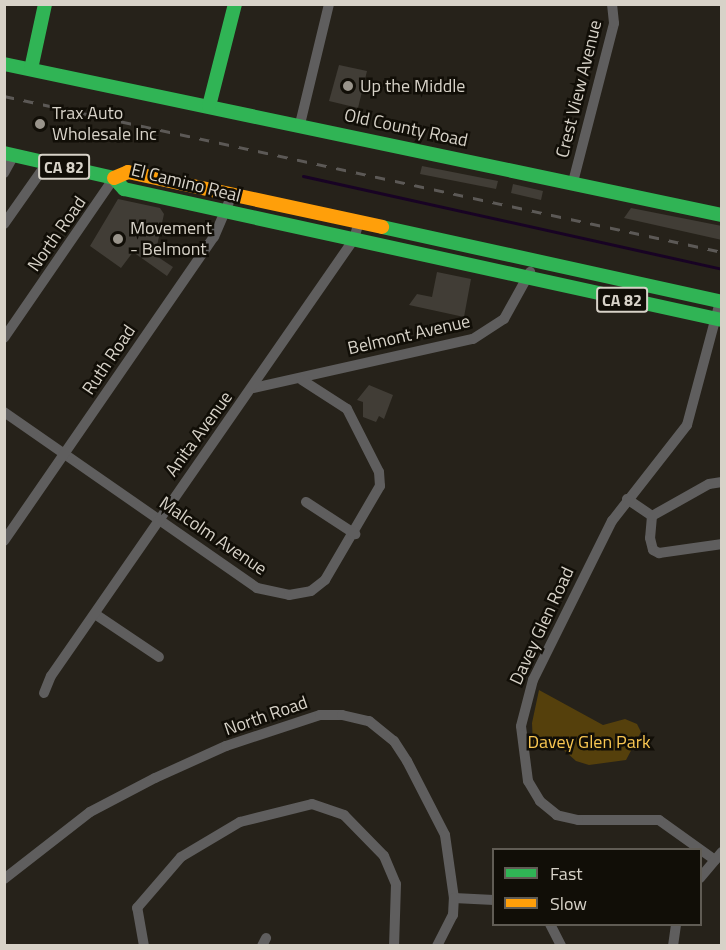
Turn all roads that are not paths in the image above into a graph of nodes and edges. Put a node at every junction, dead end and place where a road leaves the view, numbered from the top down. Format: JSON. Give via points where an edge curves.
{"nodes":[{"id":1,"x":45,"y":4,"type":"edge"},
{"id":2,"x":235,"y":4,"type":"edge"},
{"id":3,"x":329,"y":4,"type":"edge"},
{"id":4,"x":612,"y":4,"type":"edge"},
{"id":5,"x":4,"y":64,"type":"edge"},
{"id":6,"x":31,"y":69,"type":"junction"},
{"id":7,"x":209,"y":106,"type":"junction"},
{"id":8,"x":300,"y":124,"type":"junction"},
{"id":9,"x":10,"y":154,"type":"edge"},
{"id":10,"x":47,"y":163,"type":"junction"},
{"id":11,"x":4,"y":173,"type":"edge"},
{"id":12,"x":114,"y":178,"type":"junction"},
{"id":13,"x":573,"y":182,"type":"junction"},
{"id":14,"x":232,"y":195,"type":"junction"},
{"id":15,"x":227,"y":212,"type":"junction"},
{"id":16,"x":722,"y":215,"type":"edge"},
{"id":17,"x":359,"y":222,"type":"junction"},
{"id":18,"x":4,"y":224,"type":"edge"},
{"id":19,"x":354,"y":239,"type":"junction"},
{"id":20,"x":532,"y":260,"type":"junction"},
{"id":21,"x":529,"y":276,"type":"junction"},
{"id":22,"x":721,"y":302,"type":"edge"},
{"id":23,"x":719,"y":320,"type":"edge"},
{"id":24,"x":4,"y":338,"type":"edge"},
{"id":25,"x":302,"y":380,"type":"junction"},
{"id":26,"x":252,"y":388,"type":"junction"},
{"id":27,"x":4,"y":412,"type":"edge"},
{"id":28,"x":65,"y":454,"type":"junction"},
{"id":29,"x":722,"y":482,"type":"edge"},
{"id":30,"x":627,"y":499,"type":"junction"},
{"id":31,"x":306,"y":502,"type":"dead end"},
{"id":32,"x":652,"y":516,"type":"junction"},
{"id":33,"x":158,"y":520,"type":"junction"},
{"id":34,"x":355,"y":534,"type":"junction"},
{"id":35,"x":4,"y":541,"type":"edge"},
{"id":36,"x":722,"y":544,"type":"edge"},
{"id":37,"x":95,"y":614,"type":"junction"},
{"id":38,"x":159,"y":657,"type":"dead end"},
{"id":39,"x":44,"y":693,"type":"dead end"},
{"id":40,"x":718,"y":856,"type":"edge"},
{"id":41,"x":702,"y":876,"type":"edge"},
{"id":42,"x":4,"y":879,"type":"edge"},
{"id":43,"x":454,"y":898,"type":"junction"},
{"id":44,"x":492,"y":900,"type":"edge"},
{"id":45,"x":551,"y":926,"type":"edge"},
{"id":46,"x":676,"y":926,"type":"edge"},
{"id":47,"x":144,"y":945,"type":"edge"},
{"id":48,"x":394,"y":945,"type":"edge"},
{"id":49,"x":437,"y":945,"type":"edge"},
{"id":50,"x":561,"y":945,"type":"edge"},
{"id":51,"x":673,"y":945,"type":"edge"}],
"edges":[{"from":1,"to":6,"type":"main road"},
{"from":2,"to":7,"type":"main road"},
{"from":3,"to":8,"type":"street"},
{"from":4,"to":13,"type":"street","name":"Crest View Avenue","via":[[614,23]]},
{"from":5,"to":6,"type":"main road","name":"Old County Road"},
{"from":6,"to":7,"type":"main road","name":"Old County Road"},
{"from":7,"to":8,"type":"main road","name":"Old County Road"},
{"from":8,"to":13,"type":"main road","name":"Old County Road"},
{"from":9,"to":10,"type":"main road","number":"CA 82"},
{"from":9,"to":11,"type":"street"},
{"from":10,"to":12,"type":"main road","number":"CA 82"},
{"from":10,"to":18,"type":"street"},
{"from":12,"to":14,"type":"main road","name":"El Camino Real","number":"CA 82","via":[[128,172]]},
{"from":12,"to":15,"type":"main road","name":"El Camino Real","number":"CA 82","via":[[124,189]]},
{"from":12,"to":24,"type":"street","name":"North Road"},
{"from":13,"to":16,"type":"main road","name":"Old County Road"},
{"from":14,"to":15,"type":"street","name":"Ruth Road"},
{"from":14,"to":17,"type":"main road","name":"El Camino Real","number":"CA 82"},
{"from":15,"to":19,"type":"main road","name":"El Camino Real","number":"CA 82"},
{"from":15,"to":28,"type":"street","name":"Ruth Road"},
{"from":17,"to":19,"type":"street","name":"Anita Avenue"},
{"from":17,"to":20,"type":"main road","name":"El Camino Real","number":"CA 82"},
{"from":19,"to":21,"type":"main road","name":"El Camino Real","number":"CA 82"},
{"from":19,"to":26,"type":"street","name":"Anita Avenue"},
{"from":20,"to":21,"type":"street","name":"Belmont Avenue"},
{"from":20,"to":22,"type":"main road","name":"El Camino Real","number":"CA 82"},
{"from":21,"to":23,"type":"main road","name":"El Camino Real","number":"CA 82"},
{"from":21,"to":25,"type":"street","name":"Belmont Avenue","via":[[504,319],[473,339]]},
{"from":22,"to":23,"type":"street","name":"Davey Glen Road"},
{"from":23,"to":30,"type":"street","name":"Davey Glen Road","via":[[687,424]]},
{"from":25,"to":26,"type":"street","name":"Belmont Avenue"},
{"from":25,"to":34,"type":"street","name":"Malcolm Avenue","via":[[347,409],[379,472],[377,496]]},
{"from":26,"to":33,"type":"street","name":"Anita Avenue"},
{"from":27,"to":28,"type":"street","name":"Malcolm Avenue"},
{"from":28,"to":33,"type":"street","name":"Malcolm Avenue"},
{"from":28,"to":35,"type":"street","name":"Ruth Road"},
{"from":29,"to":32,"type":"street","via":[[709,484]]},
{"from":30,"to":32,"type":"street"},
{"from":30,"to":40,"type":"street","name":"Davey Glen Road","via":[[588,566],[525,702],[521,726],[528,781],[540,801],[557,815],[590,821],[648,817]]},
{"from":31,"to":34,"type":"street"},
{"from":32,"to":36,"type":"street","via":[[650,538],[653,550],[659,553]]},
{"from":33,"to":34,"type":"street","name":"Malcolm Avenue","via":[[257,588],[289,596],[311,591],[325,580]]},
{"from":33,"to":37,"type":"street","name":"Anita Avenue"},
{"from":37,"to":38,"type":"street"},
{"from":37,"to":39,"type":"street","name":"Anita Avenue","via":[[51,676]]},
{"from":40,"to":41,"type":"street"},
{"from":42,"to":43,"type":"street","name":"North Road","via":[[90,812],[155,778],[226,746],[320,715],[342,715],[369,721],[394,741],[407,760],[445,835]]},
{"from":43,"to":44,"type":"street"},
{"from":43,"to":49,"type":"street","via":[[453,915]]},
{"from":45,"to":50,"type":"street"},
{"from":46,"to":51,"type":"street"},
{"from":47,"to":48,"type":"street","via":[[137,908],[181,857],[240,822],[312,804],[326,805],[344,815],[384,856],[396,884]]}]}
